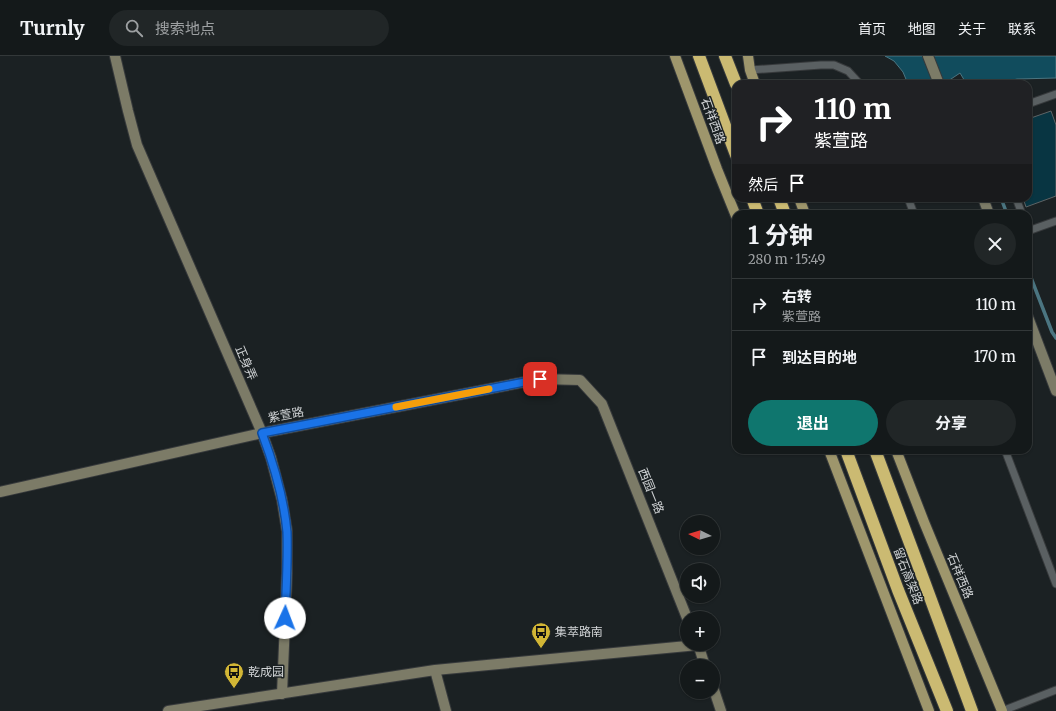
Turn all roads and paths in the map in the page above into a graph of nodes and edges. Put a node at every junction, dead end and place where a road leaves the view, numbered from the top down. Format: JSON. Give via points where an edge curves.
{"nodes":[{"id":1,"x":114,"y":56,"type":"edge"},
{"id":2,"x":675,"y":56,"type":"edge"},
{"id":3,"x":699,"y":56,"type":"edge"},
{"id":4,"x":748,"y":56,"type":"edge"},
{"id":5,"x":928,"y":56,"type":"edge"},
{"id":6,"x":726,"y":58,"type":"edge"},
{"id":7,"x":750,"y":70,"type":"junction"},
{"id":8,"x":734,"y":80,"type":"edge"},
{"id":9,"x":754,"y":80,"type":"edge"},
{"id":10,"x":856,"y":80,"type":"edge"},
{"id":11,"x":937,"y":80,"type":"edge"},
{"id":12,"x":1056,"y":94,"type":"edge"},
{"id":13,"x":1032,"y":103,"type":"edge"},
{"id":14,"x":732,"y":144,"type":"edge"},
{"id":15,"x":734,"y":210,"type":"edge"},
{"id":16,"x":1056,"y":221,"type":"edge"},
{"id":17,"x":1032,"y":229,"type":"edge"},
{"id":18,"x":1032,"y":327,"type":"edge"},
{"id":19,"x":580,"y":380,"type":"joint"},
{"id":20,"x":1056,"y":390,"type":"edge"},
{"id":21,"x":262,"y":433,"type":"junction"},
{"id":22,"x":831,"y":454,"type":"edge"},
{"id":23,"x":847,"y":454,"type":"edge"},
{"id":24,"x":877,"y":454,"type":"edge"},
{"id":25,"x":898,"y":454,"type":"edge"},
{"id":26,"x":1007,"y":454,"type":"edge"},
{"id":27,"x":0,"y":492,"type":"edge"},
{"id":28,"x":1056,"y":584,"type":"edge"},
{"id":29,"x":684,"y":611,"type":"edge"},
{"id":30,"x":680,"y":647,"type":"edge"},
{"id":31,"x":435,"y":670,"type":"junction"},
{"id":32,"x":1056,"y":690,"type":"edge"},
{"id":33,"x":282,"y":694,"type":"junction"},
{"id":34,"x":717,"y":699,"type":"edge"},
{"id":35,"x":168,"y":711,"type":"edge"},
{"id":36,"x":446,"y":711,"type":"edge"},
{"id":37,"x":721,"y":711,"type":"edge"},
{"id":38,"x":929,"y":711,"type":"edge"},
{"id":39,"x":947,"y":711,"type":"edge"},
{"id":40,"x":972,"y":711,"type":"edge"},
{"id":41,"x":1002,"y":711,"type":"edge"}],
"edges":[{"from":1,"to":21,"type":"street","name":"正身弄","via":[[137,145]]},
{"from":2,"to":15,"type":"main road","name":"石祥西路"},
{"from":3,"to":14,"type":"highway"},
{"from":4,"to":7,"type":"main road"},
{"from":5,"to":11,"type":"street"},
{"from":6,"to":8,"type":"highway"},
{"from":7,"to":9,"type":"main road"},
{"from":7,"to":10,"type":"lane","via":[[834,66],[848,71]]},
{"from":12,"to":13,"type":"lane"},
{"from":16,"to":17,"type":"lane"},
{"from":18,"to":20,"type":"street"},
{"from":19,"to":21,"type":"street","name":"紫萱路","via":[[540,379]]},
{"from":19,"to":29,"type":"street","name":"西园一路","via":[[602,404]]},
{"from":21,"to":27,"type":"street","name":"紫萱路"},
{"from":21,"to":33,"type":"street","name":"正身弄","via":[[275,472],[287,531]]},
{"from":22,"to":38,"type":"main road"},
{"from":23,"to":39,"type":"highway","name":"留石高架路","via":[[898,590]]},
{"from":24,"to":40,"type":"highway","name":"留石高架路"},
{"from":25,"to":41,"type":"main road","name":"石祥西路"},
{"from":26,"to":28,"type":"lane"},
{"from":30,"to":31,"type":"street"},
{"from":31,"to":33,"type":"street"},
{"from":31,"to":36,"type":"street"},
{"from":32,"to":41,"type":"lane"},
{"from":33,"to":35,"type":"street"},
{"from":34,"to":37,"type":"street"}]}
